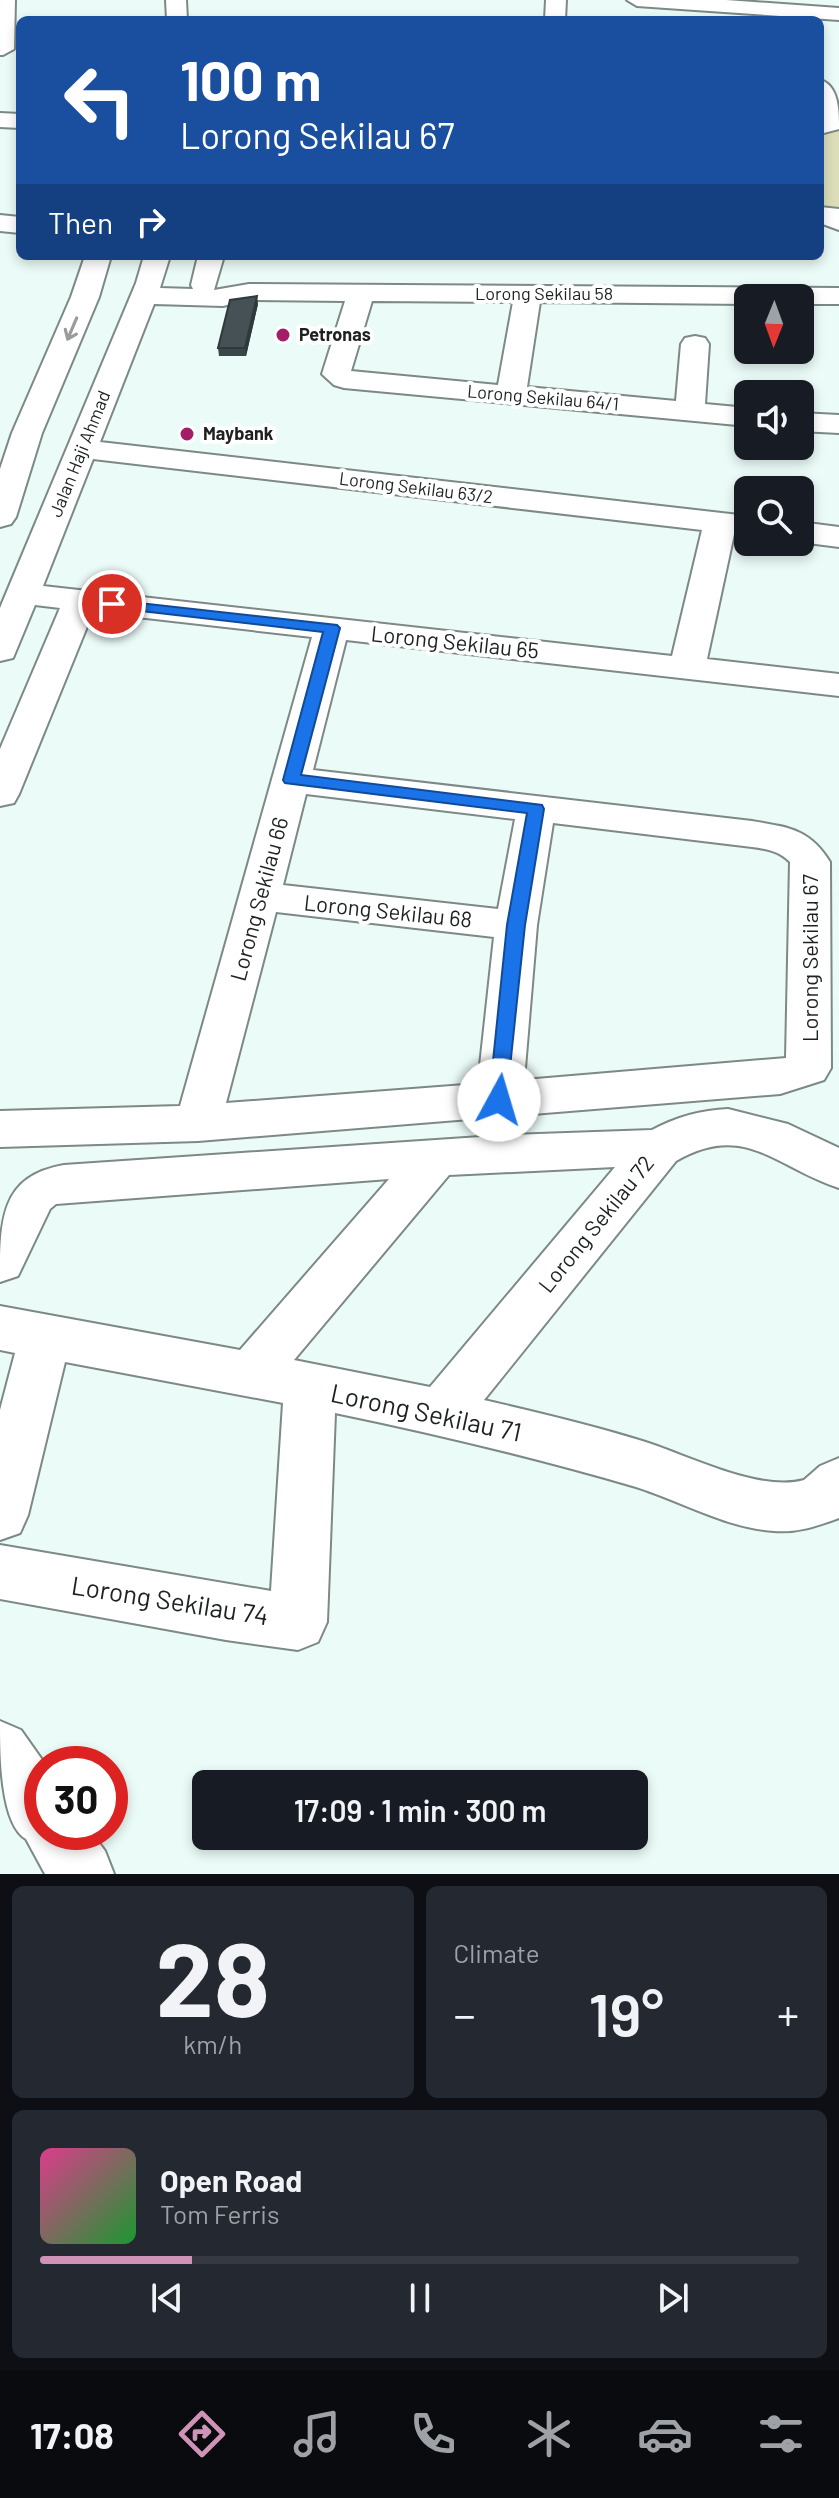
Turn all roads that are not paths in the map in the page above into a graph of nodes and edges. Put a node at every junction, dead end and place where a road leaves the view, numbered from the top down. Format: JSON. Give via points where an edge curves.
{"nodes":[{"id":1,"x":5,"y":0,"type":"edge"},
{"id":2,"x":637,"y":0,"type":"edge"},
{"id":3,"x":808,"y":7,"type":"edge"},
{"id":4,"x":670,"y":11,"type":"edge"},
{"id":5,"x":839,"y":14,"type":"edge"},
{"id":6,"x":8,"y":49,"type":"edge"},
{"id":7,"x":824,"y":98,"type":"edge"},
{"id":8,"x":827,"y":129,"type":"edge"},
{"id":9,"x":97,"y":260,"type":"edge"},
{"id":10,"x":210,"y":260,"type":"edge"},
{"id":11,"x":150,"y":278,"type":"edge"},
{"id":12,"x":204,"y":285,"type":"junction"},
{"id":13,"x":249,"y":292,"type":"junction"},
{"id":14,"x":361,"y":293,"type":"junction"},
{"id":15,"x":528,"y":294,"type":"junction"},
{"id":16,"x":839,"y":296,"type":"edge"},
{"id":17,"x":695,"y":344,"type":"dead end"},
{"id":18,"x":511,"y":395,"type":"junction"},
{"id":19,"x":690,"y":412,"type":"junction"},
{"id":20,"x":734,"y":416,"type":"edge"},
{"id":21,"x":814,"y":423,"type":"edge"},
{"id":22,"x":839,"y":424,"type":"edge"},
{"id":23,"x":14,"y":433,"type":"edge"},
{"id":24,"x":84,"y":449,"type":"junction"},
{"id":25,"x":0,"y":517,"type":"edge"},
{"id":26,"x":734,"y":525,"type":"edge"},
{"id":27,"x":814,"y":534,"type":"edge"},
{"id":28,"x":839,"y":537,"type":"edge"},
{"id":29,"x":24,"y":594,"type":"junction"},
{"id":30,"x":81,"y":600,"type":"junction"},
{"id":31,"x":332,"y":628,"type":"junction"},
{"id":32,"x":0,"y":650,"type":"edge"},
{"id":33,"x":687,"y":668,"type":"junction"},
{"id":34,"x":839,"y":685,"type":"edge"},
{"id":35,"x":291,"y":780,"type":"junction"},
{"id":36,"x":0,"y":794,"type":"edge"},
{"id":37,"x":536,"y":809,"type":"junction"},
{"id":38,"x":260,"y":896,"type":"junction"},
{"id":39,"x":516,"y":925,"type":"junction"},
{"id":40,"x":499,"y":1100,"type":"junction"},
{"id":41,"x":198,"y":1123,"type":"junction"},
{"id":42,"x":0,"y":1129,"type":"edge"},
{"id":43,"x":659,"y":1148,"type":"junction"},
{"id":44,"x":436,"y":1158,"type":"junction"},
{"id":45,"x":839,"y":1169,"type":"edge"},
{"id":46,"x":0,"y":1262,"type":"edge"},
{"id":47,"x":22,"y":1333,"type":"edge"},
{"id":48,"x":250,"y":1375,"type":"junction"},
{"id":49,"x":310,"y":1387,"type":"junction"},
{"id":50,"x":441,"y":1413,"type":"junction"},
{"id":51,"x":839,"y":1483,"type":"edge"},
{"id":52,"x":0,"y":1515,"type":"edge"},
{"id":53,"x":0,"y":1572,"type":"edge"},
{"id":54,"x":0,"y":1751,"type":"edge"},
{"id":55,"x":24,"y":1788,"type":"edge"},
{"id":56,"x":66,"y":1850,"type":"edge"},
{"id":57,"x":82,"y":1874,"type":"edge"}],
"edges":[{"from":1,"to":6,"type":"street"},
{"from":2,"to":4,"type":"street"},
{"from":3,"to":4,"type":"street"},
{"from":3,"to":5,"type":"street"},
{"from":7,"to":8,"type":"street","via":[[833,123]]},
{"from":9,"to":23,"type":"street","one_way":true,"via":[[85,297]]},
{"from":10,"to":12,"type":"street"},
{"from":11,"to":12,"type":"street","name":"Lorong Sekilau 58"},
{"from":11,"to":13,"type":"street","name":"Lorong Sekilau 58","via":[[223,298]]},
{"from":11,"to":24,"type":"street","name":"Jalan Haji Ahmad"},
{"from":12,"to":13,"type":"street","name":"Lorong Sekilau 58"},
{"from":13,"to":14,"type":"street","name":"Lorong Sekilau 58"},
{"from":14,"to":15,"type":"street","name":"Lorong Sekilau 58"},
{"from":14,"to":18,"type":"street","name":"Lorong Sekilau 64/1","via":[[339,377]]},
{"from":15,"to":16,"type":"street","name":"Lorong Sekilau 58"},
{"from":15,"to":18,"type":"street"},
{"from":17,"to":19,"type":"street"},
{"from":18,"to":19,"type":"street","name":"Lorong Sekilau 64/1"},
{"from":19,"to":20,"type":"street","name":"Lorong Sekilau 64/1"},
{"from":21,"to":22,"type":"street"},
{"from":23,"to":25,"type":"street"},
{"from":24,"to":26,"type":"street","name":"Lorong Sekilau 63/2"},
{"from":24,"to":29,"type":"street","name":"Jalan Haji Ahmad"},
{"from":26,"to":33,"type":"street"},
{"from":27,"to":28,"type":"street"},
{"from":29,"to":30,"type":"street","name":"Lorong Sekilau 65"},
{"from":29,"to":32,"type":"street","name":"Jalan Haji Ahmad"},
{"from":30,"to":31,"type":"street","name":"Lorong Sekilau 65"},
{"from":30,"to":36,"type":"street"},
{"from":31,"to":33,"type":"street","name":"Lorong Sekilau 65"},
{"from":31,"to":35,"type":"street","name":"Lorong Sekilau 66"},
{"from":33,"to":34,"type":"street","name":"Lorong Sekilau 65"},
{"from":35,"to":37,"type":"street","name":"Lorong Sekilau 67"},
{"from":35,"to":38,"type":"street","name":"Lorong Sekilau 66"},
{"from":37,"to":39,"type":"street"},
{"from":37,"to":40,"type":"street","name":"Lorong Sekilau 67","via":[[752,834],[800,847],[810,862],[810,1062],[808,1068],[780,1077]]},
{"from":38,"to":39,"type":"street","name":"Lorong Sekilau 68"},
{"from":38,"to":41,"type":"street","name":"Lorong Sekilau 66"},
{"from":39,"to":40,"type":"street"},
{"from":40,"to":41,"type":"street","name":"Lorong Sekilau 67"},
{"from":41,"to":42,"type":"street","name":"Lorong Sekilau 67"},
{"from":43,"to":44,"type":"street"},
{"from":43,"to":45,"type":"street","name":"Lorong Sekilau 72","via":[[680,1133],[749,1127]]},
{"from":43,"to":50,"type":"street","name":"Lorong Sekilau 72"},
{"from":44,"to":46,"type":"street","via":[[44,1187],[32,1196]]},
{"from":44,"to":48,"type":"street"},
{"from":47,"to":48,"type":"street","name":"Lorong Sekilau 71"},
{"from":47,"to":52,"type":"street"},
{"from":48,"to":49,"type":"street","name":"Lorong Sekilau 71"},
{"from":49,"to":50,"type":"street","name":"Lorong Sekilau 71"},
{"from":49,"to":53,"type":"street","name":"Lorong Sekilau 74","via":[[298,1622]]},
{"from":50,"to":51,"type":"street","name":"Lorong Sekilau 71","via":[[645,1465],[769,1508],[819,1503]]},
{"from":54,"to":55,"type":"street"},
{"from":56,"to":57,"type":"street"}]}
